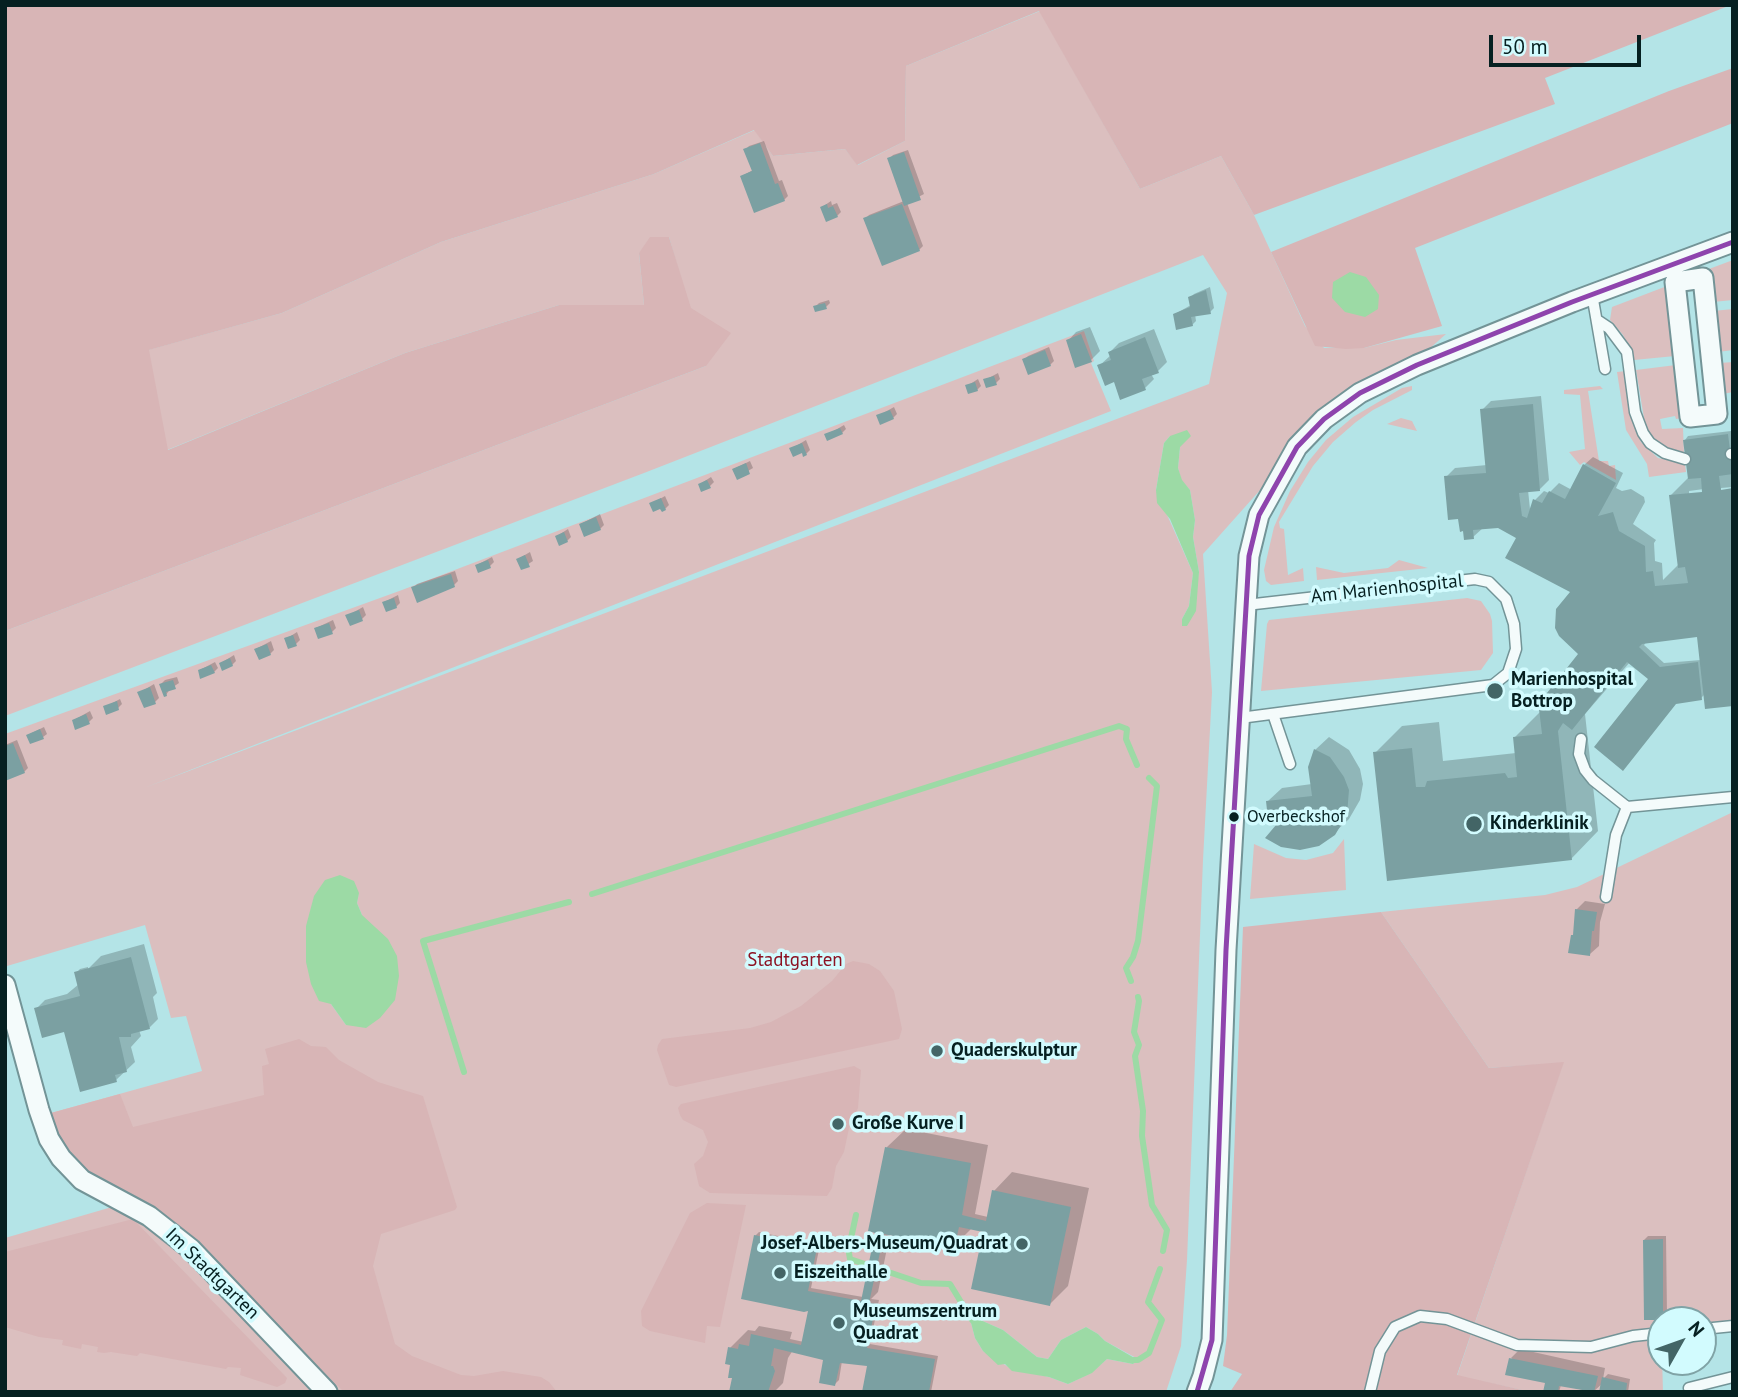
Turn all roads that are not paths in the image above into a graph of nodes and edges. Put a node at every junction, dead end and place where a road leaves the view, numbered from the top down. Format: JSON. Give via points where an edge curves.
{"nodes":[{"id":1,"x":1733,"y":242,"type":"edge"},
{"id":2,"x":1703,"y":278,"type":"joint"},
{"id":3,"x":1592,"y":294,"type":"junction"},
{"id":4,"x":1597,"y":320,"type":"junction"},
{"id":5,"x":1605,"y":369,"type":"dead end"},
{"id":6,"x":1685,"y":459,"type":"dead end"},
{"id":7,"x":1245,"y":605,"type":"junction"},
{"id":8,"x":1273,"y":714,"type":"junction"},
{"id":9,"x":1240,"y":718,"type":"junction"},
{"id":10,"x":1581,"y":739,"type":"dead end"},
{"id":11,"x":1290,"y":764,"type":"dead end"},
{"id":12,"x":1733,"y":797,"type":"edge"},
{"id":13,"x":1627,"y":807,"type":"junction"},
{"id":14,"x":1606,"y":897,"type":"dead end"},
{"id":15,"x":5,"y":985,"type":"edge"},
{"id":16,"x":1647,"y":1334,"type":"edge"},
{"id":17,"x":1733,"y":1377,"type":"edge"},
{"id":18,"x":1689,"y":1388,"type":"dead end"},
{"id":19,"x":327,"y":1392,"type":"edge"},
{"id":20,"x":1197,"y":1392,"type":"edge"},
{"id":21,"x":1370,"y":1392,"type":"edge"}],
"edges":[{"from":1,"to":3,"type":"street"},
{"from":2,"to":2,"type":"street","via":[[1717,414],[1690,417],[1675,282]]},
{"from":3,"to":4,"type":"lane"},
{"from":3,"to":7,"type":"street","via":[[1400,372],[1324,419],[1297,447],[1259,515],[1249,555]]},
{"from":4,"to":5,"type":"lane"},
{"from":4,"to":6,"type":"lane","via":[[1627,352],[1635,412],[1643,433],[1665,453]]},
{"from":7,"to":8,"type":"lane","name":"Am Marienhospital","via":[[1475,579],[1498,589],[1512,611],[1516,649],[1508,673],[1493,685]]},
{"from":7,"to":9,"type":"street"},
{"from":8,"to":9,"type":"lane","name":"Am Marienhospital"},
{"from":8,"to":11,"type":"lane"},
{"from":9,"to":20,"type":"street","via":[[1226,950],[1212,1340]]},
{"from":10,"to":13,"type":"lane","via":[[1579,754],[1585,770]]},
{"from":12,"to":13,"type":"lane"},
{"from":13,"to":14,"type":"lane","via":[[1616,835]]},
{"from":15,"to":19,"type":"street","name":"Im Stadtgarten","via":[[39,1110],[61,1158],[82,1180],[149,1216],[191,1249]]},
{"from":16,"to":21,"type":"lane","via":[[1591,1348],[1517,1345],[1447,1319],[1420,1316],[1395,1327],[1380,1351]]},
{"from":17,"to":18,"type":"lane"}]}
